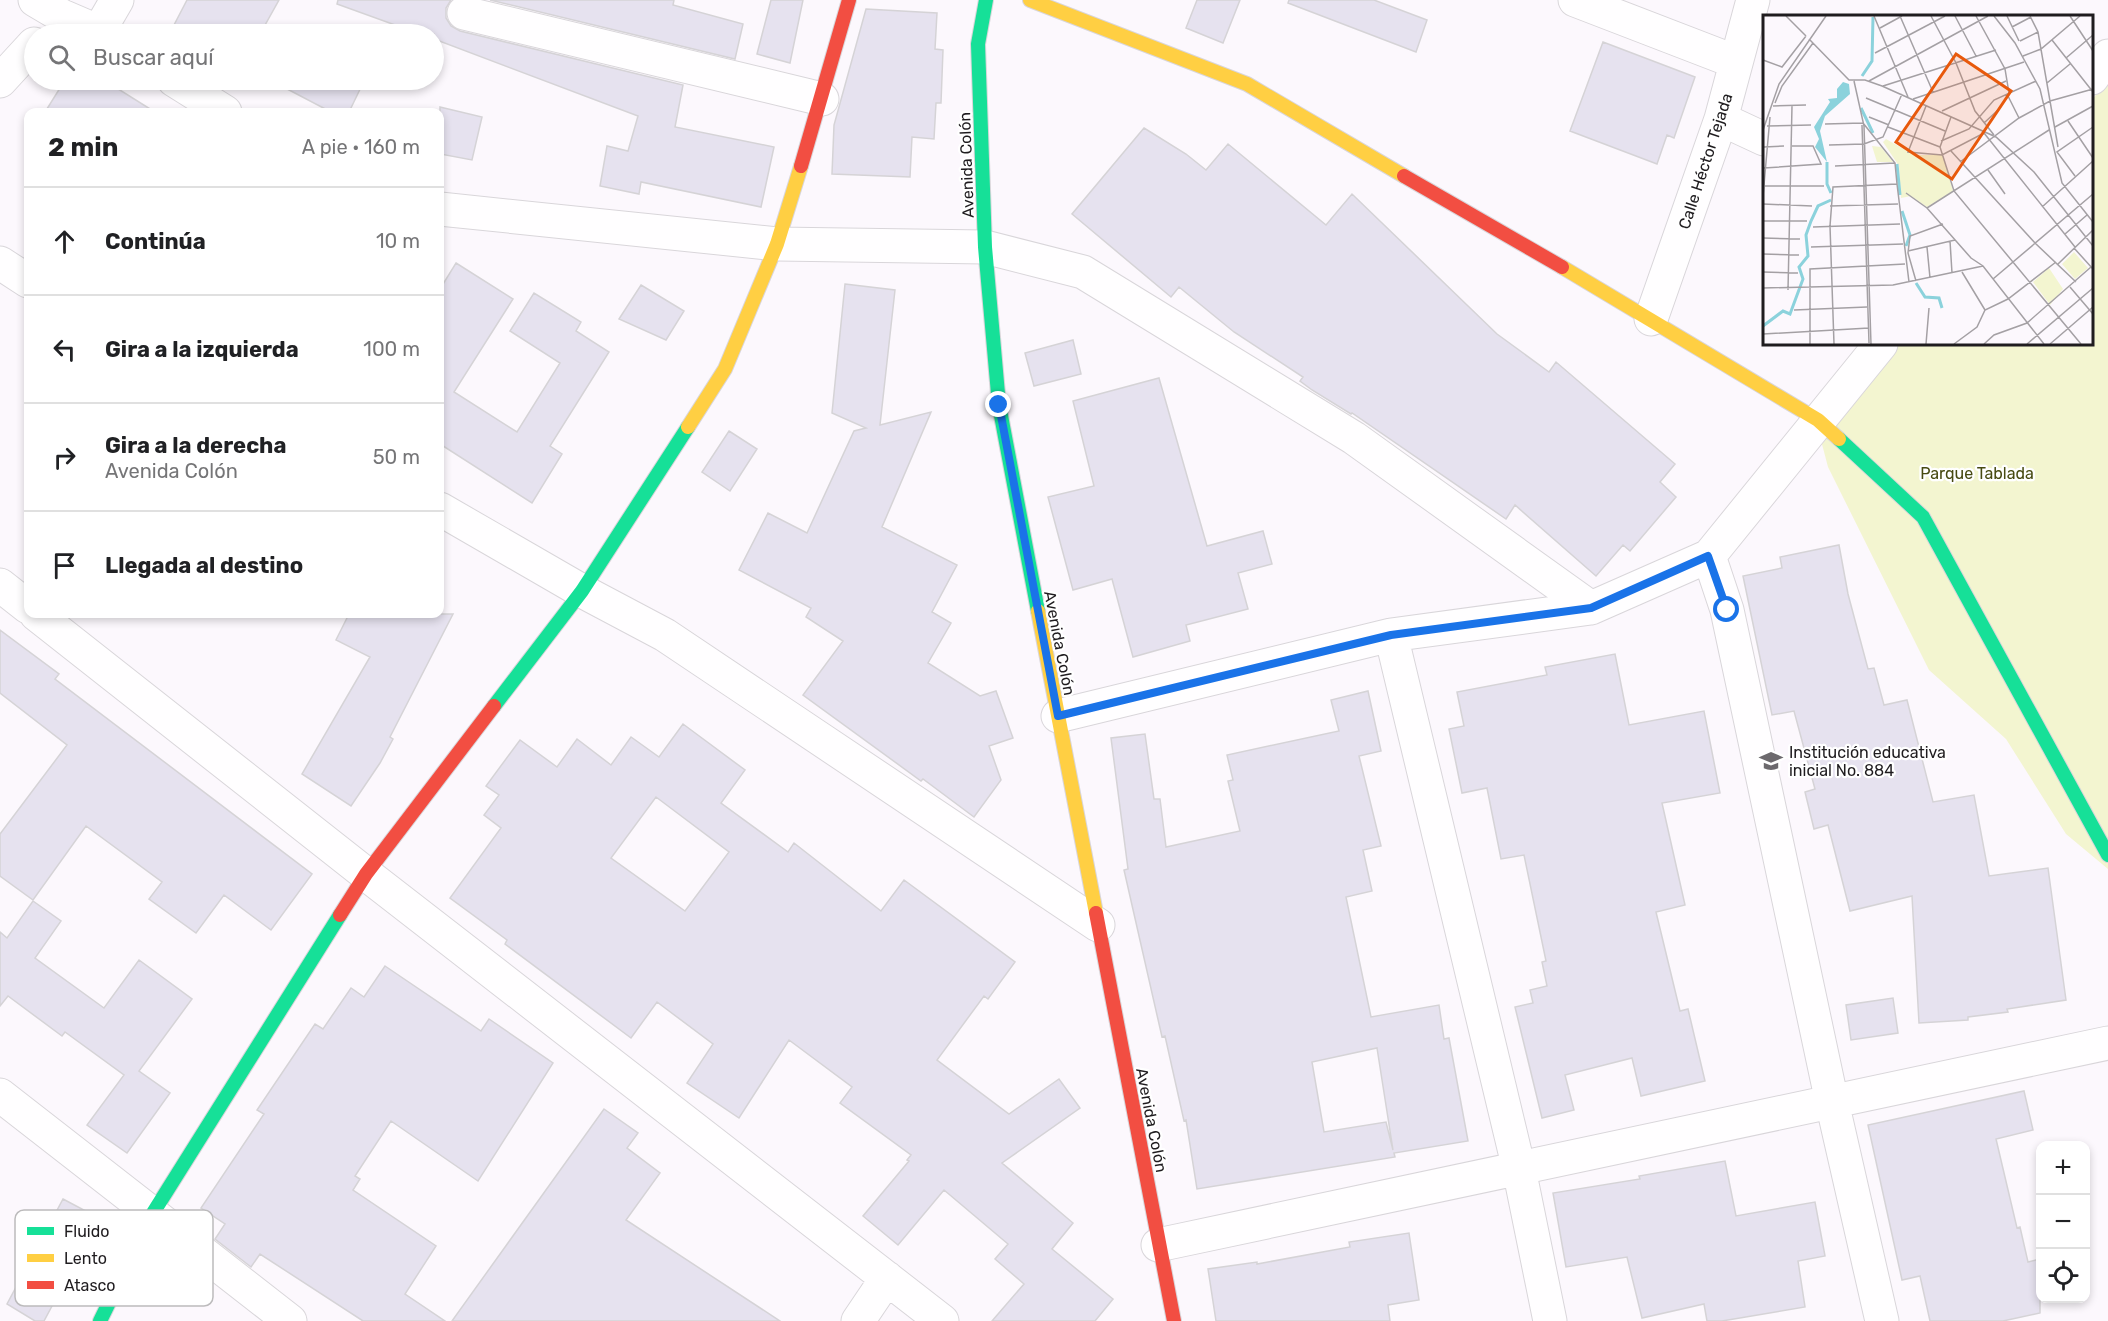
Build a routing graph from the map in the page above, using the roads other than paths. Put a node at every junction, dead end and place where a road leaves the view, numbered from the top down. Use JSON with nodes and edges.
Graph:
{"nodes":[{"id":1,"x":117,"y":0,"type":"edge"},
{"id":2,"x":849,"y":0,"type":"edge"},
{"id":3,"x":986,"y":0,"type":"edge"},
{"id":4,"x":1030,"y":0,"type":"edge"},
{"id":5,"x":1575,"y":0,"type":"edge"},
{"id":6,"x":1754,"y":0,"type":"edge"},
{"id":7,"x":465,"y":13,"type":"dead end"},
{"id":8,"x":47,"y":17,"type":"edge"},
{"id":9,"x":71,"y":24,"type":"edge"},
{"id":10,"x":106,"y":24,"type":"edge"},
{"id":11,"x":24,"y":55,"type":"edge"},
{"id":12,"x":2108,"y":56,"type":"edge"},
{"id":13,"x":1736,"y":62,"type":"junction"},
{"id":14,"x":2093,"y":75,"type":"edge"},
{"id":15,"x":0,"y":81,"type":"edge"},
{"id":16,"x":190,"y":90,"type":"edge"},
{"id":17,"x":822,"y":99,"type":"junction"},
{"id":18,"x":219,"y":108,"type":"edge"},
{"id":19,"x":1722,"y":119,"type":"junction"},
{"id":20,"x":1763,"y":139,"type":"edge"},
{"id":21,"x":444,"y":209,"type":"edge"},
{"id":22,"x":777,"y":243,"type":"junction"},
{"id":23,"x":985,"y":247,"type":"junction"},
{"id":24,"x":0,"y":263,"type":"edge"},
{"id":25,"x":24,"y":278,"type":"edge"},
{"id":26,"x":1651,"y":320,"type":"junction"},
{"id":27,"x":1880,"y":345,"type":"edge"},
{"id":28,"x":1818,"y":420,"type":"junction"},
{"id":29,"x":444,"y":511,"type":"edge"},
{"id":30,"x":1708,"y":556,"type":"junction"},
{"id":31,"x":0,"y":585,"type":"edge"},
{"id":32,"x":582,"y":591,"type":"junction"},
{"id":33,"x":24,"y":605,"type":"edge"},
{"id":34,"x":1591,"y":608,"type":"junction"},
{"id":35,"x":41,"y":618,"type":"edge"},
{"id":36,"x":1391,"y":635,"type":"junction"},
{"id":37,"x":1058,"y":716,"type":"junction"},
{"id":38,"x":2108,"y":855,"type":"edge"},
{"id":39,"x":366,"y":874,"type":"junction"},
{"id":40,"x":1098,"y":925,"type":"junction"},
{"id":41,"x":2108,"y":1043,"type":"edge"},
{"id":42,"x":0,"y":1095,"type":"edge"},
{"id":43,"x":1832,"y":1102,"type":"junction"},
{"id":44,"x":1519,"y":1169,"type":"junction"},
{"id":45,"x":149,"y":1210,"type":"edge"},
{"id":46,"x":155,"y":1210,"type":"edge"},
{"id":47,"x":1158,"y":1245,"type":"junction"},
{"id":48,"x":213,"y":1260,"type":"edge"},
{"id":49,"x":887,"y":1278,"type":"junction"},
{"id":50,"x":107,"y":1306,"type":"edge"},
{"id":51,"x":100,"y":1321,"type":"edge"},
{"id":52,"x":290,"y":1321,"type":"edge"},
{"id":53,"x":858,"y":1321,"type":"edge"},
{"id":54,"x":942,"y":1321,"type":"edge"},
{"id":55,"x":1174,"y":1321,"type":"edge"},
{"id":56,"x":1550,"y":1321,"type":"edge"},
{"id":57,"x":1882,"y":1321,"type":"edge"}],
"edges":[{"from":1,"to":10,"type":"street"},
{"from":2,"to":17,"type":"street"},
{"from":3,"to":23,"type":"street","name":"Avenida Colón"},
{"from":4,"to":26,"type":"street"},
{"from":5,"to":13,"type":"street"},
{"from":6,"to":13,"type":"street","name":"Calle Héctor Tejada"},
{"from":7,"to":17,"type":"street"},
{"from":8,"to":9,"type":"street"},
{"from":11,"to":15,"type":"street"},
{"from":12,"to":14,"type":"street"},
{"from":13,"to":19,"type":"street","name":"Calle Héctor Tejada"},
{"from":16,"to":18,"type":"street"},
{"from":17,"to":22,"type":"street"},
{"from":19,"to":20,"type":"street"},
{"from":19,"to":26,"type":"street","name":"Calle Héctor Tejada"},
{"from":21,"to":22,"type":"street"},
{"from":22,"to":23,"type":"street"},
{"from":22,"to":32,"type":"street"},
{"from":23,"to":34,"type":"street"},
{"from":23,"to":37,"type":"street","name":"Avenida Colón"},
{"from":24,"to":25,"type":"street"},
{"from":26,"to":28,"type":"street"},
{"from":27,"to":28,"type":"street"},
{"from":28,"to":30,"type":"street"},
{"from":28,"to":38,"type":"street"},
{"from":29,"to":32,"type":"street"},
{"from":30,"to":34,"type":"street"},
{"from":30,"to":43,"type":"street"},
{"from":31,"to":33,"type":"street"},
{"from":32,"to":39,"type":"street"},
{"from":32,"to":40,"type":"street"},
{"from":34,"to":36,"type":"street"},
{"from":35,"to":39,"type":"street"},
{"from":36,"to":37,"type":"street"},
{"from":36,"to":44,"type":"street"},
{"from":37,"to":40,"type":"street","name":"Avenida Colón"},
{"from":39,"to":46,"type":"street"},
{"from":39,"to":49,"type":"street"},
{"from":40,"to":47,"type":"street","name":"Avenida Colón"},
{"from":41,"to":43,"type":"street"},
{"from":42,"to":45,"type":"street"},
{"from":43,"to":44,"type":"street"},
{"from":43,"to":57,"type":"street"},
{"from":44,"to":47,"type":"street"},
{"from":44,"to":56,"type":"street"},
{"from":47,"to":55,"type":"street","name":"Avenida Colón"},
{"from":48,"to":52,"type":"street"},
{"from":49,"to":53,"type":"street"},
{"from":49,"to":54,"type":"street"},
{"from":50,"to":51,"type":"street"}]}
